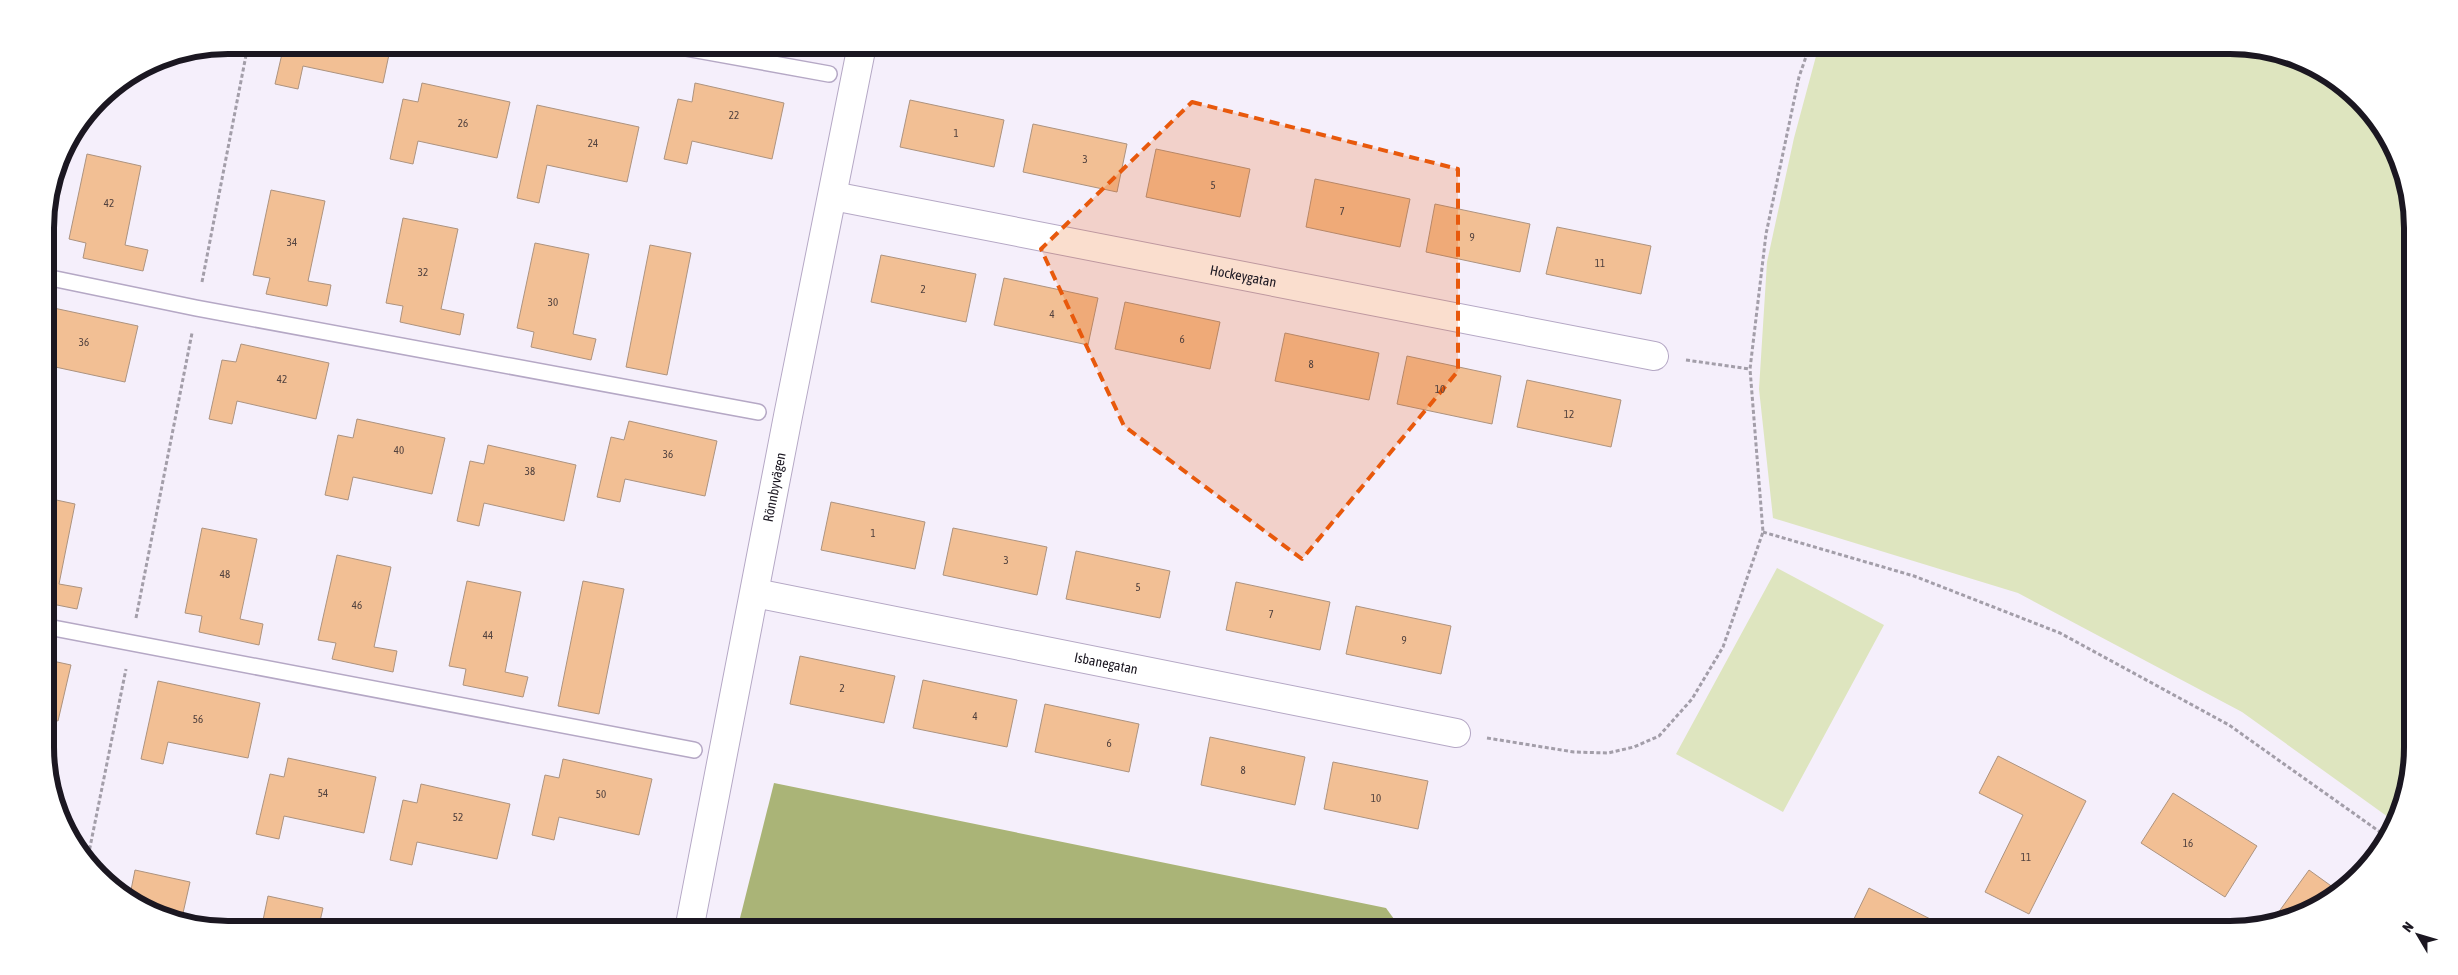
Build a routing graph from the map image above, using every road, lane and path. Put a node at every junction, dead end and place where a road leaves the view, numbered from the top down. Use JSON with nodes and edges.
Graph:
{"nodes":[{"id":1,"x":246,"y":54,"type":"edge"},
{"id":2,"x":719,"y":54,"type":"edge"},
{"id":3,"x":860,"y":54,"type":"edge"},
{"id":4,"x":1807,"y":54,"type":"edge"},
{"id":5,"x":829,"y":74,"type":"dead end"},
{"id":6,"x":833,"y":196,"type":"junction"},
{"id":7,"x":54,"y":279,"type":"edge"},
{"id":8,"x":196,"y":308,"type":"junction"},
{"id":9,"x":1654,"y":356,"type":"joint"},
{"id":10,"x":1750,"y":369,"type":"junction"},
{"id":11,"x":758,"y":412,"type":"dead end"},
{"id":12,"x":1763,"y":532,"type":"junction"},
{"id":13,"x":755,"y":592,"type":"junction"},
{"id":14,"x":54,"y":628,"type":"edge"},
{"id":15,"x":130,"y":644,"type":"junction"},
{"id":16,"x":1456,"y":733,"type":"joint"},
{"id":17,"x":694,"y":750,"type":"dead end"},
{"id":18,"x":2381,"y":833,"type":"edge"},
{"id":19,"x":89,"y":852,"type":"edge"},
{"id":20,"x":691,"y":921,"type":"edge"}],
"edges":[{"from":1,"to":8,"type":"path"},
{"from":2,"to":5,"type":"lane"},
{"from":3,"to":6,"type":"street","name":"Rönnbyvägen"},
{"from":4,"to":10,"type":"path"},
{"from":6,"to":9,"type":"street","name":"Hockeygatan"},
{"from":6,"to":13,"type":"street","name":"Rönnbyvägen"},
{"from":7,"to":8,"type":"lane"},
{"from":8,"to":11,"type":"lane"},
{"from":8,"to":15,"type":"path"},
{"from":9,"to":10,"type":"path"},
{"from":10,"to":12,"type":"path"},
{"from":12,"to":16,"type":"path"},
{"from":12,"to":18,"type":"path"},
{"from":13,"to":16,"type":"street","name":"Isbanegatan"},
{"from":13,"to":20,"type":"street","name":"Rönnbyvägen"},
{"from":14,"to":15,"type":"lane"},
{"from":15,"to":17,"type":"lane"},
{"from":15,"to":19,"type":"path"}]}
